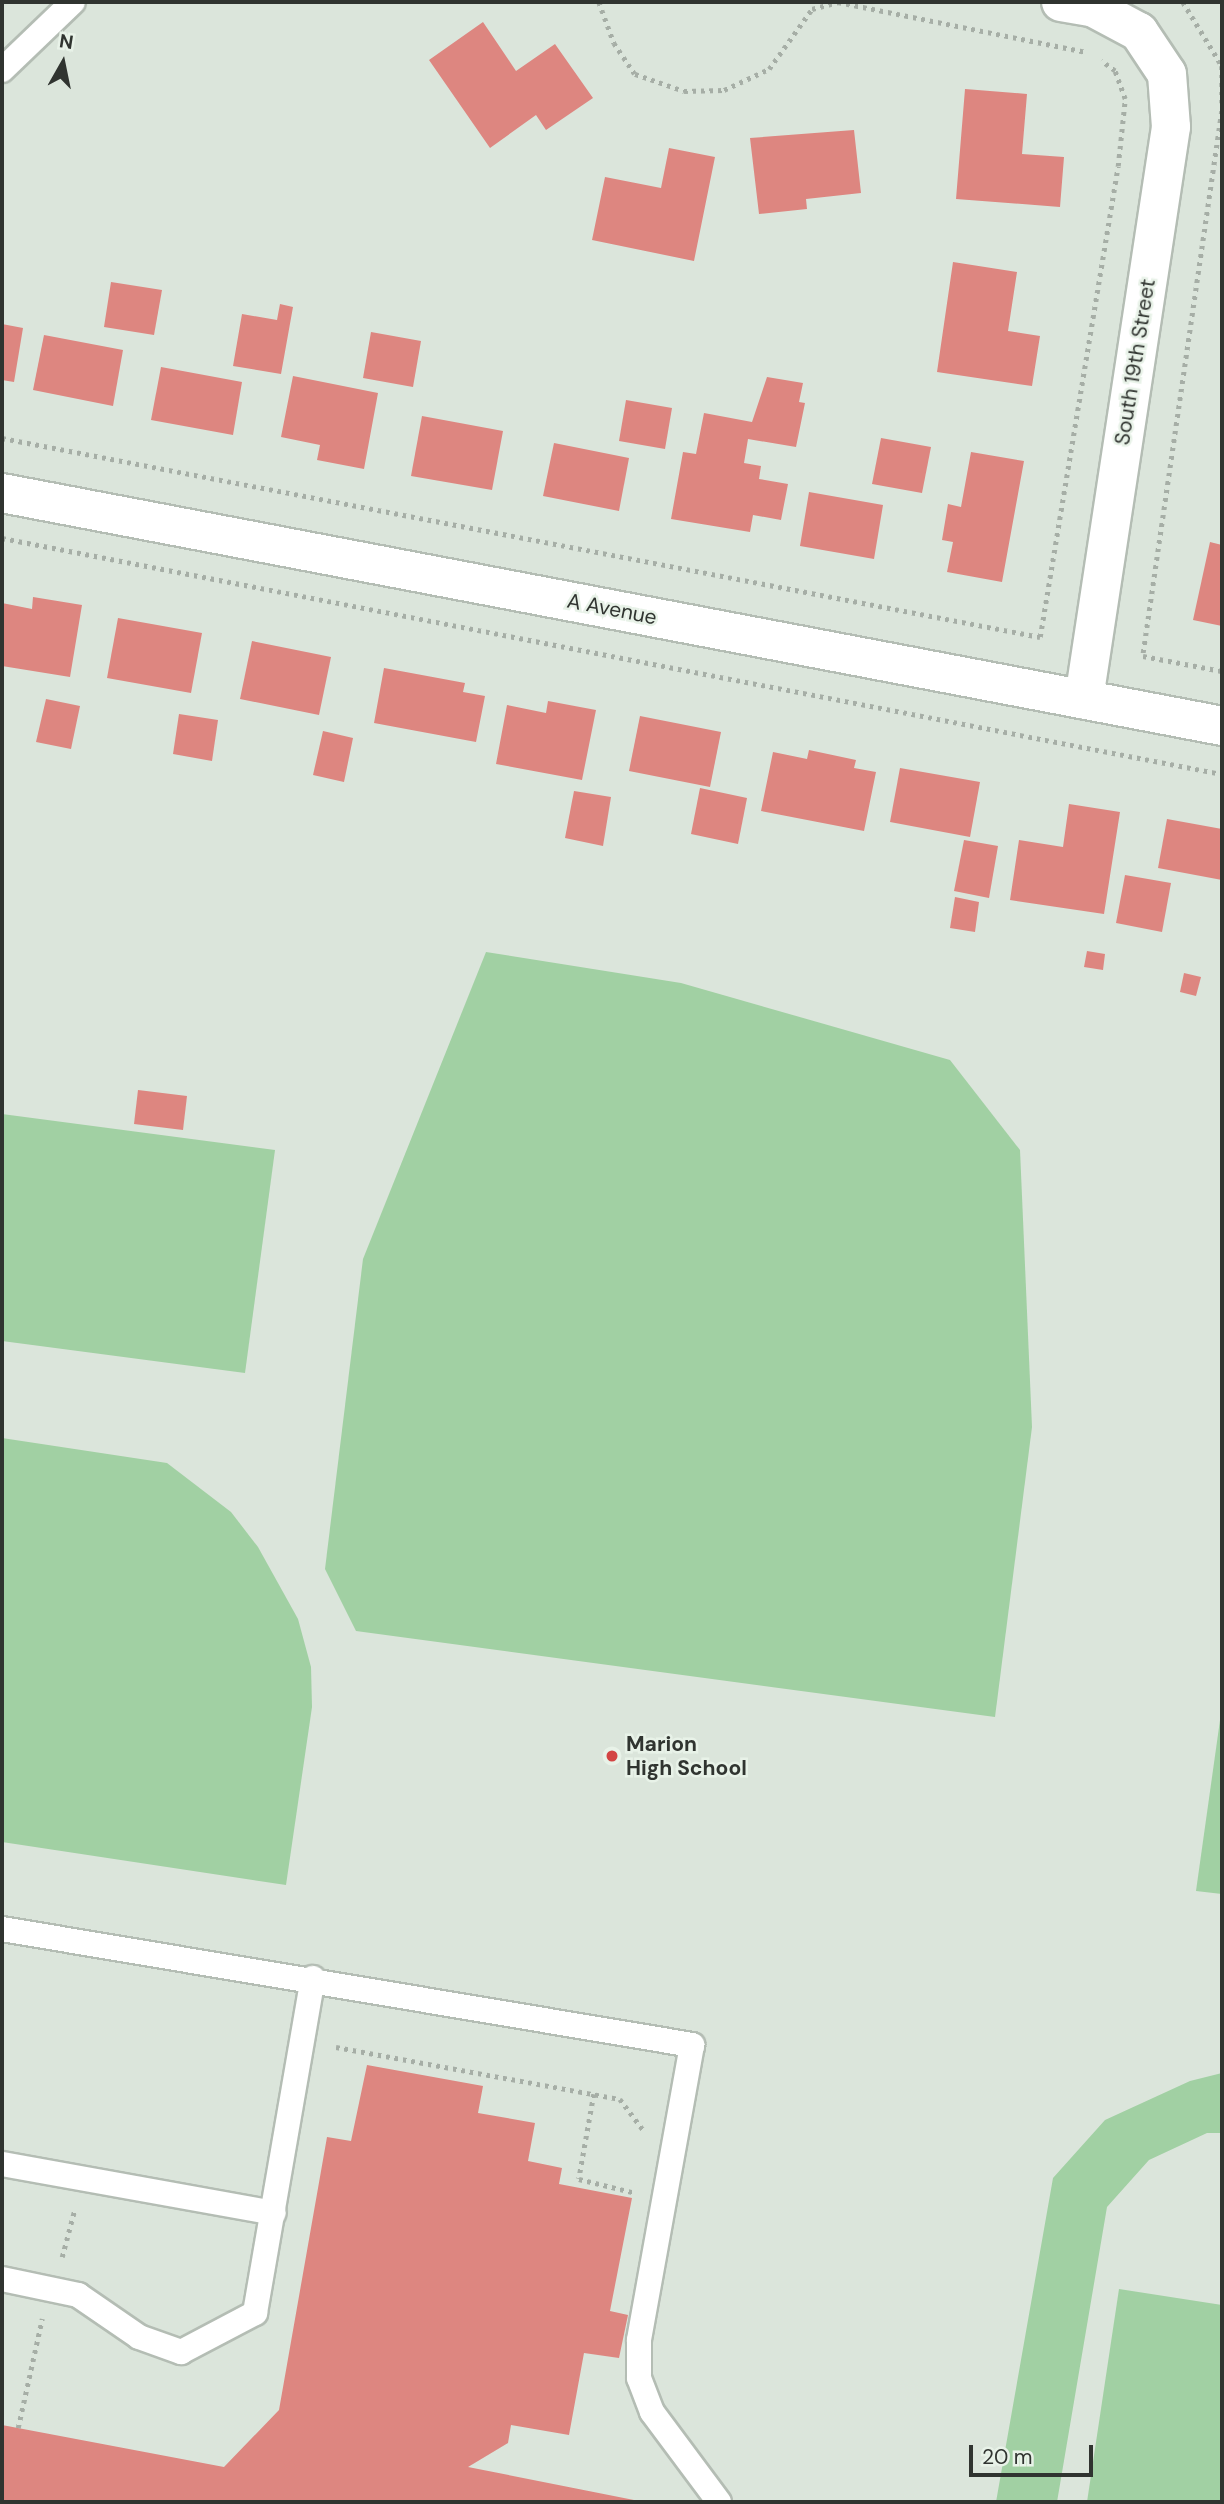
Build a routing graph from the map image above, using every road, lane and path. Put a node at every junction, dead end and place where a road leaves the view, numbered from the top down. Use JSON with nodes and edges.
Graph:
{"nodes":[{"id":1,"x":73,"y":2,"type":"edge"},
{"id":2,"x":599,"y":2,"type":"edge"},
{"id":3,"x":1061,"y":2,"type":"edge"},
{"id":4,"x":1183,"y":2,"type":"edge"},
{"id":5,"x":2,"y":71,"type":"edge"},
{"id":6,"x":1222,"y":103,"type":"edge"},
{"id":7,"x":1222,"y":111,"type":"edge"},
{"id":8,"x":2,"y":438,"type":"edge"},
{"id":9,"x":2,"y":493,"type":"edge"},
{"id":10,"x":2,"y":538,"type":"edge"},
{"id":11,"x":1222,"y":671,"type":"edge"},
{"id":12,"x":1084,"y":699,"type":"junction"},
{"id":13,"x":1222,"y":726,"type":"edge"},
{"id":14,"x":1222,"y":775,"type":"edge"},
{"id":15,"x":2,"y":1929,"type":"edge"},
{"id":16,"x":313,"y":1978,"type":"junction"},
{"id":17,"x":648,"y":2135,"type":"dead end"},
{"id":18,"x":2,"y":2164,"type":"edge"},
{"id":19,"x":640,"y":2181,"type":"dead end"},
{"id":20,"x":274,"y":2213,"type":"junction"},
{"id":21,"x":2,"y":2279,"type":"edge"},
{"id":22,"x":719,"y":2502,"type":"edge"}],
"edges":[{"from":1,"to":5,"type":"lane"},
{"from":2,"to":8,"type":"path"},
{"from":3,"to":12,"type":"street","name":"South 19th Street"},
{"from":4,"to":6,"type":"path"},
{"from":7,"to":11,"type":"path"},
{"from":9,"to":12,"type":"street","name":"A Avenue"},
{"from":10,"to":14,"type":"path"},
{"from":12,"to":13,"type":"street","name":"A Avenue"},
{"from":15,"to":16,"type":"lane"},
{"from":16,"to":20,"type":"lane"},
{"from":16,"to":22,"type":"lane"},
{"from":17,"to":19,"type":"path"},
{"from":18,"to":20,"type":"lane"},
{"from":20,"to":21,"type":"lane"}]}
